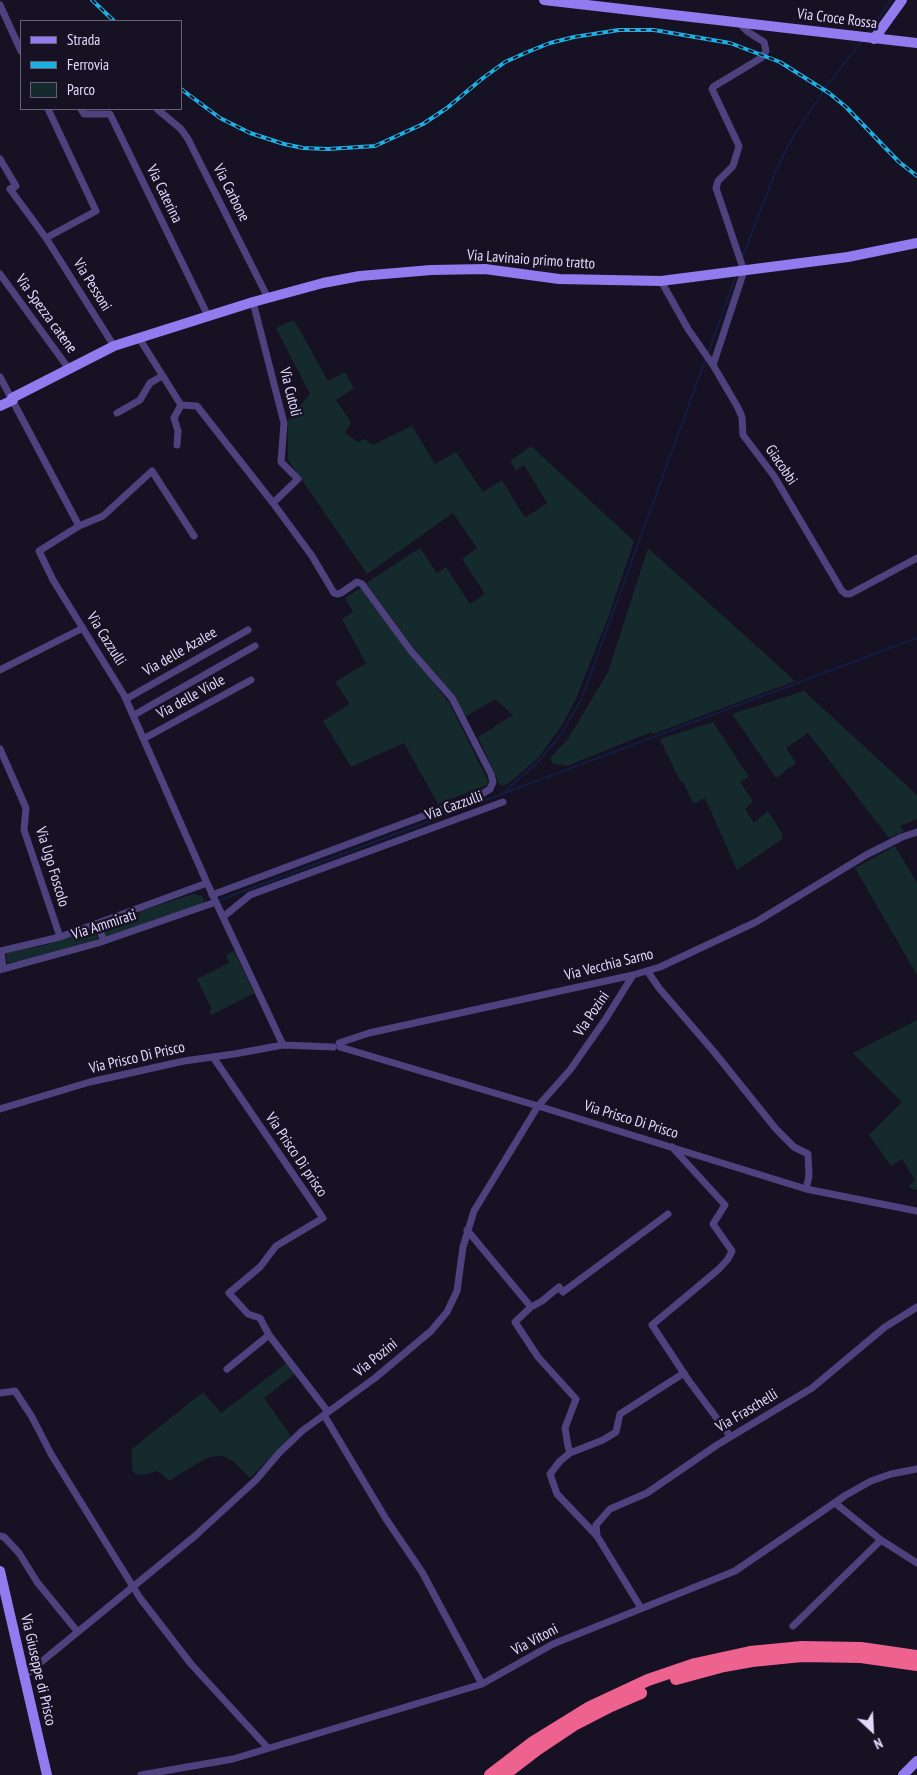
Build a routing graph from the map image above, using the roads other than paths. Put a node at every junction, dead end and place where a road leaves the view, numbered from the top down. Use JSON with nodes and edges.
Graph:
{"nodes":[{"id":1,"x":544,"y":0,"type":"edge"},
{"id":2,"x":902,"y":0,"type":"edge"},
{"id":3,"x":0,"y":5,"type":"edge"},
{"id":4,"x":742,"y":22,"type":"junction"},
{"id":5,"x":872,"y":39,"type":"junction"},
{"id":6,"x":917,"y":43,"type":"edge"},
{"id":7,"x":20,"y":49,"type":"edge"},
{"id":8,"x":48,"y":110,"type":"edge"},
{"id":9,"x":82,"y":110,"type":"edge"},
{"id":10,"x":159,"y":110,"type":"edge"},
{"id":11,"x":0,"y":159,"type":"edge"},
{"id":12,"x":46,"y":238,"type":"junction"},
{"id":13,"x":917,"y":243,"type":"edge"},
{"id":14,"x":744,"y":271,"type":"junction"},
{"id":15,"x":0,"y":274,"type":"edge"},
{"id":16,"x":660,"y":280,"type":"junction"},
{"id":17,"x":268,"y":298,"type":"junction"},
{"id":18,"x":253,"y":302,"type":"junction"},
{"id":19,"x":208,"y":316,"type":"junction"},
{"id":20,"x":139,"y":338,"type":"junction"},
{"id":21,"x":114,"y":346,"type":"junction"},
{"id":22,"x":711,"y":363,"type":"junction"},
{"id":23,"x":69,"y":369,"type":"junction"},
{"id":24,"x":162,"y":376,"type":"junction"},
{"id":25,"x":0,"y":377,"type":"edge"},
{"id":26,"x":12,"y":399,"type":"junction"},
{"id":27,"x":181,"y":405,"type":"junction"},
{"id":28,"x":0,"y":406,"type":"edge"},
{"id":29,"x":117,"y":414,"type":"dead end"},
{"id":30,"x":177,"y":445,"type":"dead end"},
{"id":31,"x":273,"y":503,"type":"junction"},
{"id":32,"x":79,"y":526,"type":"junction"},
{"id":33,"x":194,"y":536,"type":"dead end"},
{"id":34,"x":917,"y":558,"type":"edge"},
{"id":35,"x":83,"y":628,"type":"junction"},
{"id":36,"x":248,"y":630,"type":"dead end"},
{"id":37,"x":255,"y":646,"type":"dead end"},
{"id":38,"x":0,"y":670,"type":"edge"},
{"id":39,"x":251,"y":680,"type":"dead end"},
{"id":40,"x":126,"y":699,"type":"junction"},
{"id":41,"x":134,"y":715,"type":"junction"},
{"id":42,"x":144,"y":738,"type":"junction"},
{"id":43,"x":0,"y":749,"type":"edge"},
{"id":44,"x":503,"y":802,"type":"dead end"},
{"id":45,"x":917,"y":832,"type":"edge"},
{"id":46,"x":207,"y":884,"type":"junction"},
{"id":47,"x":214,"y":899,"type":"junction"},
{"id":48,"x":223,"y":917,"type":"junction"},
{"id":49,"x":97,"y":924,"type":"junction"},
{"id":50,"x":60,"y":937,"type":"junction"},
{"id":51,"x":104,"y":940,"type":"junction"},
{"id":52,"x":1,"y":951,"type":"edge"},
{"id":53,"x":2,"y":969,"type":"edge"},
{"id":54,"x":648,"y":972,"type":"junction"},
{"id":55,"x":633,"y":976,"type":"junction"},
{"id":56,"x":283,"y":1045,"type":"junction"},
{"id":57,"x":338,"y":1046,"type":"junction"},
{"id":58,"x":212,"y":1057,"type":"junction"},
{"id":59,"x":538,"y":1106,"type":"junction"},
{"id":60,"x":0,"y":1109,"type":"edge"},
{"id":61,"x":672,"y":1147,"type":"junction"},
{"id":62,"x":806,"y":1189,"type":"junction"},
{"id":63,"x":917,"y":1211,"type":"edge"},
{"id":64,"x":668,"y":1214,"type":"dead end"},
{"id":65,"x":468,"y":1230,"type":"junction"},
{"id":66,"x":531,"y":1307,"type":"junction"},
{"id":67,"x":917,"y":1307,"type":"edge"},
{"id":68,"x":269,"y":1335,"type":"junction"},
{"id":69,"x":227,"y":1369,"type":"dead end"},
{"id":70,"x":684,"y":1372,"type":"junction"},
{"id":71,"x":0,"y":1393,"type":"edge"},
{"id":72,"x":326,"y":1414,"type":"junction"},
{"id":73,"x":730,"y":1436,"type":"junction"},
{"id":74,"x":570,"y":1454,"type":"junction"},
{"id":75,"x":917,"y":1469,"type":"edge"},
{"id":76,"x":835,"y":1503,"type":"junction"},
{"id":77,"x":0,"y":1536,"type":"edge"},
{"id":78,"x":597,"y":1536,"type":"junction"},
{"id":79,"x":881,"y":1540,"type":"junction"},
{"id":80,"x":917,"y":1563,"type":"edge"},
{"id":81,"x":0,"y":1571,"type":"edge"},
{"id":82,"x":134,"y":1587,"type":"junction"},
{"id":83,"x":641,"y":1608,"type":"junction"},
{"id":84,"x":793,"y":1626,"type":"dead end"},
{"id":85,"x":77,"y":1631,"type":"junction"},
{"id":86,"x":824,"y":1651,"type":"junction"},
{"id":87,"x":838,"y":1652,"type":"junction"},
{"id":88,"x":917,"y":1656,"type":"edge"},
{"id":89,"x":917,"y":1665,"type":"edge"},
{"id":90,"x":24,"y":1676,"type":"junction"},
{"id":91,"x":482,"y":1684,"type":"junction"},
{"id":92,"x":267,"y":1747,"type":"junction"},
{"id":93,"x":917,"y":1761,"type":"edge"},
{"id":94,"x":47,"y":1775,"type":"edge"},
{"id":95,"x":141,"y":1775,"type":"edge"},
{"id":96,"x":490,"y":1775,"type":"edge"},
{"id":97,"x":504,"y":1775,"type":"edge"},
{"id":98,"x":903,"y":1775,"type":"edge"}],
"edges":[{"from":1,"to":4,"type":"street","name":"Via Croce Rossa"},
{"from":2,"to":5,"type":"street"},
{"from":3,"to":7,"type":"street"},
{"from":4,"to":5,"type":"street","name":"Via Croce Rossa"},
{"from":4,"to":14,"type":"street"},
{"from":5,"to":6,"type":"street","name":"Via Croce Rossa"},
{"from":8,"to":12,"type":"street"},
{"from":9,"to":19,"type":"street","name":"Via Caterina"},
{"from":10,"to":17,"type":"street","name":"Via Carbone"},
{"from":11,"to":12,"type":"street","name":"Via Pessoni"},
{"from":12,"to":21,"type":"street","name":"Via Pessoni"},
{"from":13,"to":14,"type":"street","name":"Via Lavinaio primo tratto"},
{"from":14,"to":16,"type":"street","name":"Via Lavinaio primo tratto"},
{"from":14,"to":22,"type":"street"},
{"from":15,"to":23,"type":"street","name":"Via Spezza catene"},
{"from":16,"to":17,"type":"street","name":"Via Lavinaio primo tratto"},
{"from":16,"to":22,"type":"street","name":"Giacobbi"},
{"from":17,"to":18,"type":"street","name":"Via Lavinaio primo tratto"},
{"from":18,"to":19,"type":"street","name":"Via Lavinaio primo tratto"},
{"from":18,"to":31,"type":"street","name":"Via Cutoli"},
{"from":19,"to":20,"type":"street","name":"Via Lavinaio primo tratto"},
{"from":20,"to":21,"type":"street","name":"Via Lavinaio primo tratto"},
{"from":20,"to":24,"type":"street"},
{"from":21,"to":23,"type":"street","name":"Via Lavinaio primo tratto"},
{"from":22,"to":34,"type":"street","name":"Giacobbi"},
{"from":23,"to":26,"type":"street","name":"Via Lavinaio primo tratto"},
{"from":24,"to":27,"type":"street"},
{"from":24,"to":29,"type":"street"},
{"from":25,"to":26,"type":"street"},
{"from":26,"to":28,"type":"street","name":"Via Lavinaio primo tratto"},
{"from":26,"to":32,"type":"street"},
{"from":27,"to":30,"type":"street"},
{"from":27,"to":31,"type":"street"},
{"from":31,"to":47,"type":"street","name":"Via Ammirati"},
{"from":32,"to":33,"type":"street"},
{"from":32,"to":35,"type":"street","name":"Via Cazzulli"},
{"from":35,"to":38,"type":"street"},
{"from":35,"to":40,"type":"street","name":"Via Cazzulli"},
{"from":36,"to":40,"type":"street","name":"Via delle Azalee"},
{"from":37,"to":41,"type":"street"},
{"from":39,"to":42,"type":"street","name":"Via delle Viole"},
{"from":40,"to":41,"type":"street","name":"Via Cazzulli"},
{"from":41,"to":42,"type":"street","name":"Via Cazzulli"},
{"from":42,"to":46,"type":"street","name":"Via Cazzulli"},
{"from":43,"to":50,"type":"street","name":"Via Ugo Foscolo"},
{"from":44,"to":48,"type":"street","name":"Via Cazzulli"},
{"from":45,"to":54,"type":"street","name":"Via Vecchia Sarno"},
{"from":46,"to":47,"type":"street","name":"Via Cazzulli"},
{"from":46,"to":49,"type":"street","name":"Via Ammirati"},
{"from":47,"to":48,"type":"street","name":"Via Cazzulli"},
{"from":47,"to":51,"type":"street","name":"Via Ammirati"},
{"from":48,"to":56,"type":"street","name":"Via Cazzulli"},
{"from":49,"to":50,"type":"street","name":"Via Ammirati"},
{"from":49,"to":51,"type":"street"},
{"from":50,"to":52,"type":"street","name":"Via Ammirati"},
{"from":51,"to":53,"type":"street","name":"Via Ammirati"},
{"from":52,"to":53,"type":"street"},
{"from":54,"to":55,"type":"street","name":"Via Vecchia Sarno"},
{"from":54,"to":62,"type":"street"},
{"from":55,"to":57,"type":"street","name":"Via Vecchia Sarno"},
{"from":55,"to":59,"type":"street","name":"Via Pozini"},
{"from":56,"to":57,"type":"street","name":"Via Prisco Di Prisco"},
{"from":56,"to":58,"type":"street","name":"Via Prisco Di Prisco"},
{"from":57,"to":59,"type":"street","name":"Via Prisco Di Prisco"},
{"from":58,"to":60,"type":"street","name":"Via Prisco Di Prisco"},
{"from":58,"to":68,"type":"street","name":"Via Prisco Di prisco"},
{"from":59,"to":61,"type":"street","name":"Via Prisco Di Prisco"},
{"from":59,"to":65,"type":"street","name":"Via Pozini"},
{"from":61,"to":62,"type":"street","name":"Via Prisco Di Prisco"},
{"from":61,"to":70,"type":"street"},
{"from":62,"to":63,"type":"street","name":"Via Prisco Di Prisco"},
{"from":64,"to":66,"type":"street"},
{"from":65,"to":66,"type":"street"},
{"from":65,"to":72,"type":"street","name":"Via Pozini"},
{"from":66,"to":74,"type":"street"},
{"from":67,"to":73,"type":"street","name":"Via Fraschelli"},
{"from":68,"to":69,"type":"street"},
{"from":68,"to":72,"type":"street"},
{"from":70,"to":73,"type":"street"},
{"from":70,"to":74,"type":"street"},
{"from":71,"to":82,"type":"street"},
{"from":72,"to":82,"type":"street","name":"Via Pozini"},
{"from":72,"to":91,"type":"street"},
{"from":73,"to":78,"type":"street","name":"Via Fraschelli"},
{"from":74,"to":78,"type":"street"},
{"from":75,"to":76,"type":"street","name":"Via Vitoni"},
{"from":76,"to":79,"type":"street"},
{"from":76,"to":83,"type":"street","name":"Via Vitoni"},
{"from":77,"to":85,"type":"street"},
{"from":78,"to":83,"type":"street"},
{"from":79,"to":80,"type":"street"},
{"from":79,"to":84,"type":"street"},
{"from":81,"to":90,"type":"street","name":"Via Giuseppe di Prisco"},
{"from":82,"to":85,"type":"street","name":"Via Pozini"},
{"from":82,"to":92,"type":"street"},
{"from":83,"to":91,"type":"street","name":"Via Vitoni"},
{"from":85,"to":90,"type":"street","name":"Via Pozini"},
{"from":86,"to":87,"type":"highway"},
{"from":86,"to":96,"type":"highway"},
{"from":86,"to":97,"type":"highway"},
{"from":87,"to":88,"type":"highway"},
{"from":87,"to":89,"type":"highway"},
{"from":90,"to":94,"type":"street","name":"Via Giuseppe di Prisco"},
{"from":91,"to":92,"type":"street","name":"Via Vitoni"},
{"from":92,"to":95,"type":"street","name":"Via Vitoni"},
{"from":93,"to":98,"type":"street"}]}
